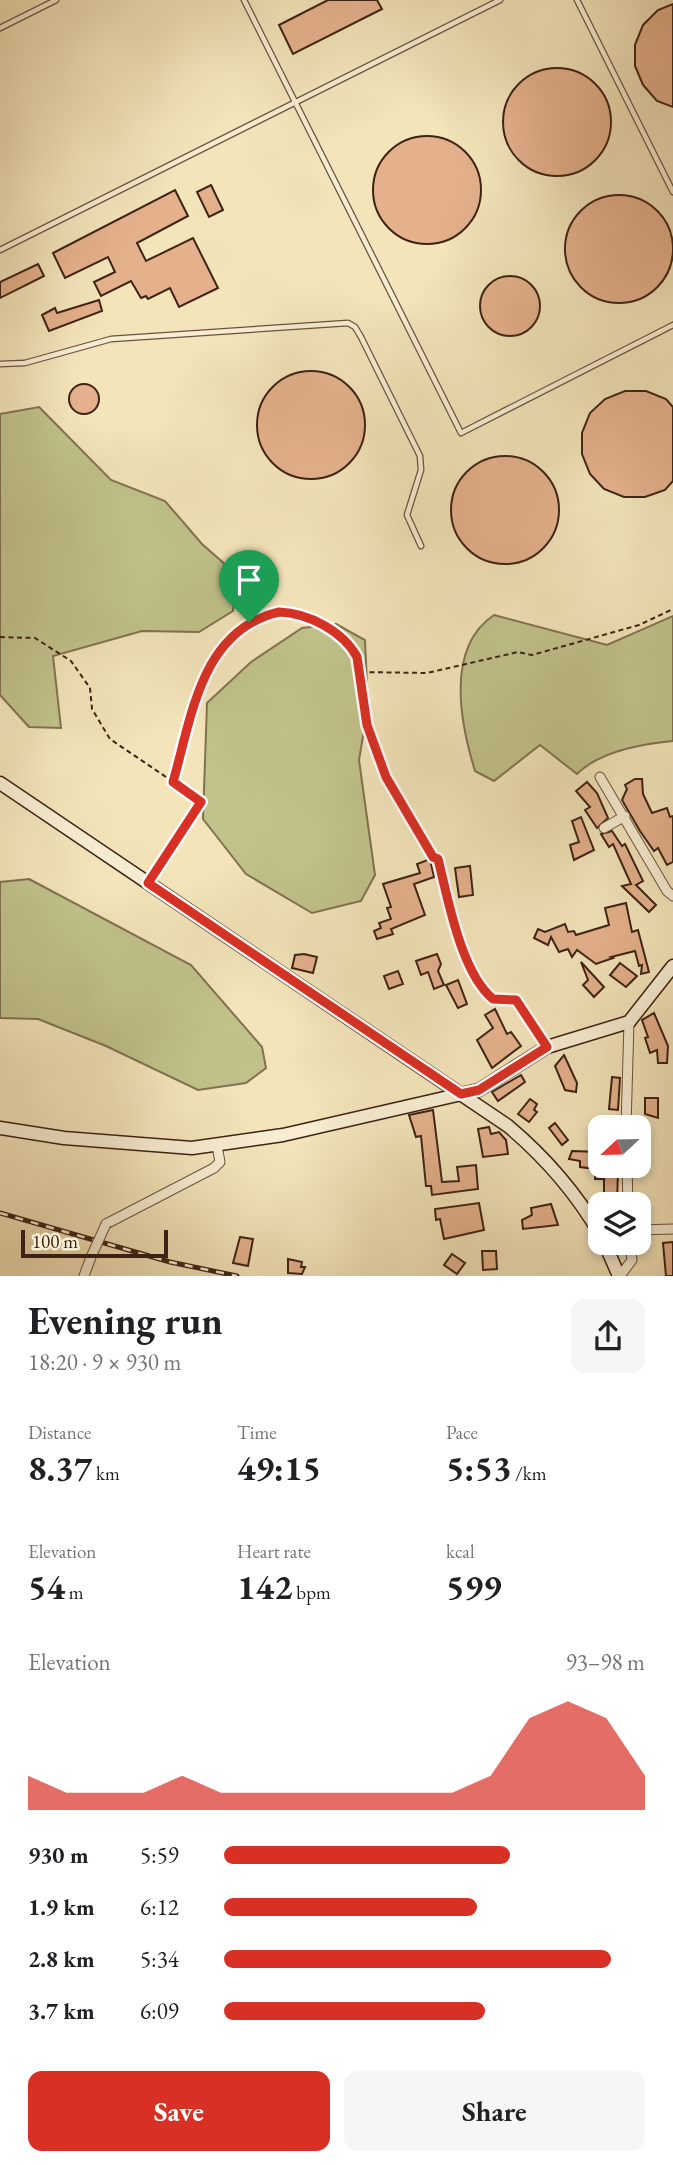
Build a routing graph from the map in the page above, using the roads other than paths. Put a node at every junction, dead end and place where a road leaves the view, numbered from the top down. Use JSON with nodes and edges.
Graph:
{"nodes":[{"id":1,"x":56,"y":0,"type":"edge"},
{"id":2,"x":244,"y":0,"type":"edge"},
{"id":3,"x":500,"y":0,"type":"edge"},
{"id":4,"x":577,"y":0,"type":"edge"},
{"id":5,"x":0,"y":28,"type":"edge"},
{"id":6,"x":296,"y":103,"type":"junction"},
{"id":7,"x":673,"y":192,"type":"edge"},
{"id":8,"x":0,"y":250,"type":"edge"},
{"id":9,"x":673,"y":325,"type":"edge"},
{"id":10,"x":0,"y":364,"type":"edge"},
{"id":11,"x":421,"y":546,"type":"dead end"},
{"id":12,"x":600,"y":777,"type":"dead end"},
{"id":13,"x":0,"y":783,"type":"edge"},
{"id":14,"x":201,"y":802,"type":"road end"},
{"id":15,"x":625,"y":816,"type":"junction"},
{"id":16,"x":604,"y":828,"type":"dead end"},
{"id":17,"x":148,"y":883,"type":"junction"},
{"id":18,"x":673,"y":896,"type":"edge"},
{"id":19,"x":673,"y":966,"type":"edge"},
{"id":20,"x":629,"y":1022,"type":"junction"},
{"id":21,"x":461,"y":1094,"type":"junction"},
{"id":22,"x":626,"y":1115,"type":"edge"},
{"id":23,"x":0,"y":1128,"type":"edge"},
{"id":24,"x":217,"y":1146,"type":"junction"},
{"id":25,"x":588,"y":1215,"type":"edge"},
{"id":26,"x":673,"y":1229,"type":"edge"},
{"id":27,"x":651,"y":1230,"type":"edge"},
{"id":28,"x":610,"y":1255,"type":"edge"},
{"id":29,"x":631,"y":1255,"type":"edge"},
{"id":30,"x":84,"y":1276,"type":"edge"},
{"id":31,"x":620,"y":1276,"type":"edge"}],
"edges":[{"from":1,"to":5,"type":"lane"},
{"from":2,"to":6,"type":"lane"},
{"from":3,"to":6,"type":"lane"},
{"from":4,"to":7,"type":"lane"},
{"from":6,"to":8,"type":"lane"},
{"from":6,"to":9,"type":"lane"},
{"from":10,"to":11,"type":"lane"},
{"from":12,"to":15,"type":"street"},
{"from":13,"to":17,"type":"main road"},
{"from":14,"to":17,"type":"street"},
{"from":15,"to":16,"type":"street"},
{"from":15,"to":18,"type":"street"},
{"from":17,"to":21,"type":"main road"},
{"from":19,"to":20,"type":"main road"},
{"from":20,"to":21,"type":"main road"},
{"from":20,"to":22,"type":"street"},
{"from":21,"to":24,"type":"main road"},
{"from":21,"to":25,"type":"main road"},
{"from":23,"to":24,"type":"main road"},
{"from":24,"to":30,"type":"street","bridge":true},
{"from":26,"to":27,"type":"street"},
{"from":28,"to":31,"type":"main road"},
{"from":29,"to":31,"type":"street"}]}
